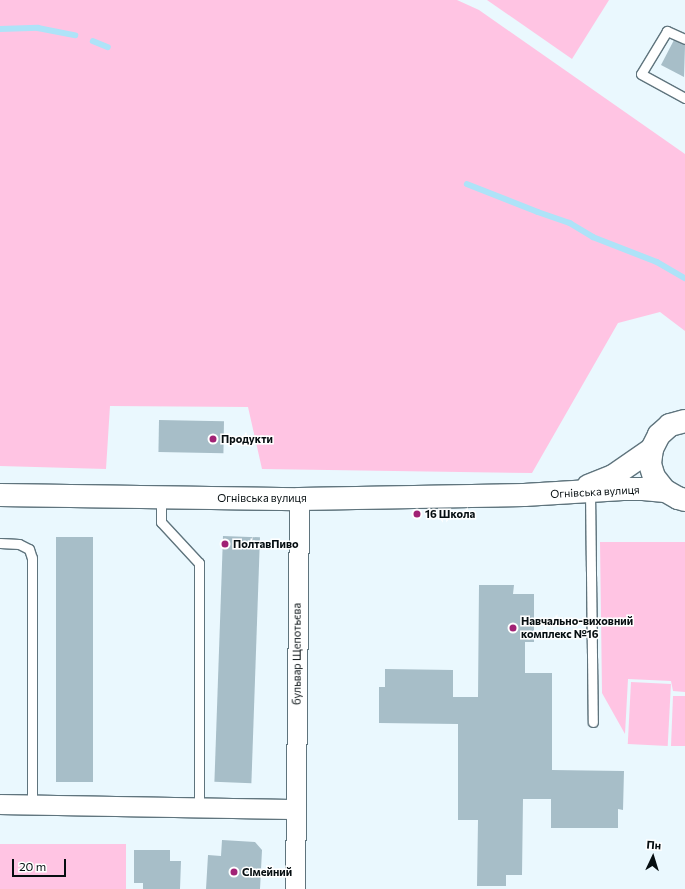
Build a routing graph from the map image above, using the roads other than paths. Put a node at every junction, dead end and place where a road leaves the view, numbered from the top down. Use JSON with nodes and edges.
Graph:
{"nodes":[{"id":1,"x":685,"y":39,"type":"edge"},
{"id":2,"x":685,"y":98,"type":"edge"},
{"id":3,"x":684,"y":420,"type":"edge"},
{"id":4,"x":652,"y":449,"type":"junction"},
{"id":5,"x":590,"y":491,"type":"junction"},
{"id":6,"x":0,"y":495,"type":"edge"},
{"id":7,"x":524,"y":495,"type":"junction"},
{"id":8,"x":675,"y":496,"type":"edge"},
{"id":9,"x":161,"y":497,"type":"junction"},
{"id":10,"x":299,"y":499,"type":"junction"},
{"id":11,"x":0,"y":543,"type":"edge"},
{"id":12,"x":593,"y":722,"type":"dead end"},
{"id":13,"x":0,"y":804,"type":"edge"},
{"id":14,"x":32,"y":805,"type":"junction"},
{"id":15,"x":199,"y":807,"type":"junction"},
{"id":16,"x":296,"y":809,"type":"junction"},
{"id":17,"x":296,"y":889,"type":"edge"}],
"edges":[{"from":1,"to":2,"type":"lane"},
{"from":3,"to":4,"type":"street","name":"Огнівська вулиця"},
{"from":4,"to":7,"type":"street","name":"Огнівська вулиця"},
{"from":4,"to":8,"type":"street","name":"Огнівська вулиця"},
{"from":5,"to":7,"type":"street","name":"Огнівська вулиця"},
{"from":5,"to":8,"type":"street","name":"Огнівська вулиця"},
{"from":5,"to":12,"type":"lane"},
{"from":6,"to":9,"type":"street","name":"Огнівська вулиця"},
{"from":7,"to":10,"type":"street","name":"Огнівська вулиця"},
{"from":9,"to":10,"type":"street","name":"Огнівська вулиця"},
{"from":9,"to":15,"type":"lane"},
{"from":10,"to":16,"type":"street","name":"бульвар Щепотьєва"},
{"from":11,"to":14,"type":"lane"},
{"from":13,"to":14,"type":"street"},
{"from":14,"to":15,"type":"street"},
{"from":15,"to":16,"type":"street"},
{"from":16,"to":17,"type":"street","name":"бульвар Щепотьєва"}]}
